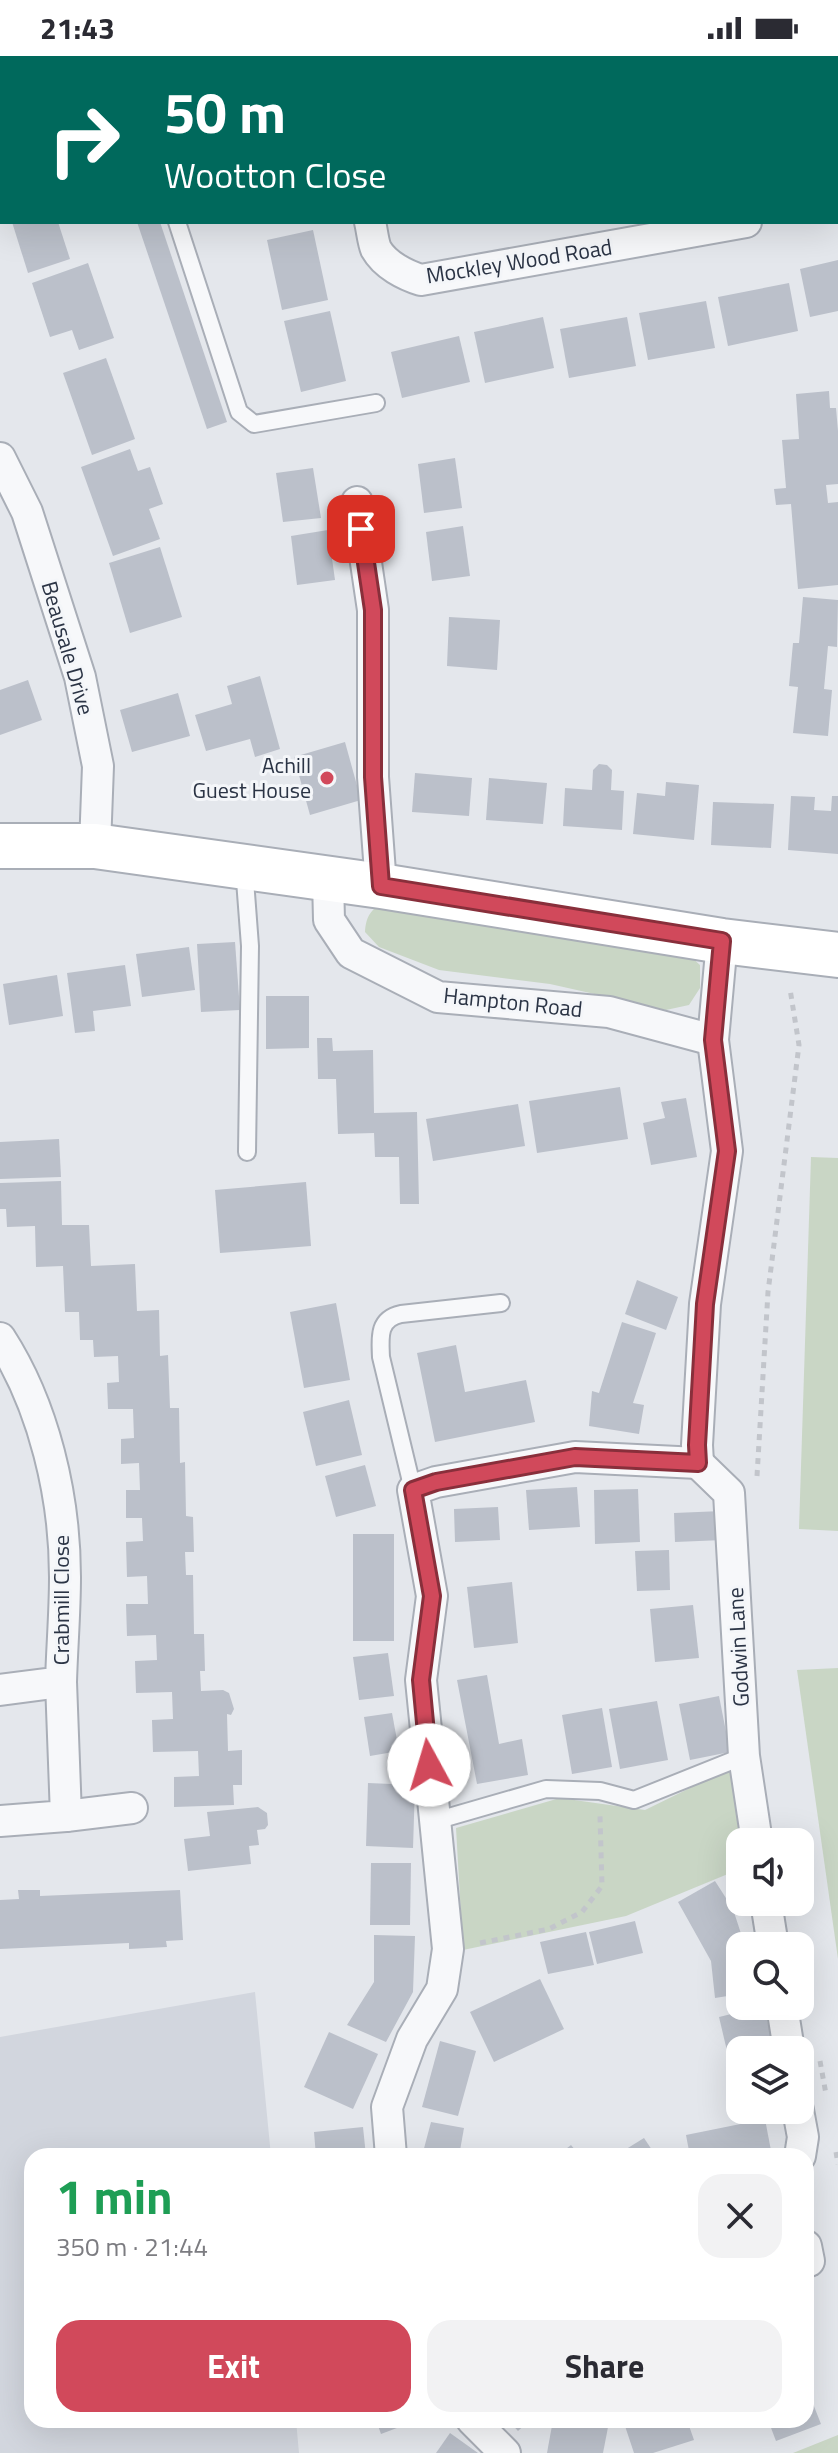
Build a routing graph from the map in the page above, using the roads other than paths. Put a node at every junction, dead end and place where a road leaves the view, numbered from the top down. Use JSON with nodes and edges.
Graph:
{"nodes":[{"id":1,"x":178,"y":224,"type":"edge"},
{"id":2,"x":370,"y":224,"type":"edge"},
{"id":3,"x":735,"y":224,"type":"edge"},
{"id":4,"x":376,"y":403,"type":"dead end"},
{"id":5,"x":0,"y":458,"type":"edge"},
{"id":6,"x":357,"y":502,"type":"dead end"},
{"id":7,"x":0,"y":846,"type":"edge"},
{"id":8,"x":95,"y":846,"type":"junction"},
{"id":9,"x":244,"y":866,"type":"junction"},
{"id":10,"x":328,"y":879,"type":"junction"},
{"id":11,"x":381,"y":886,"type":"junction"},
{"id":12,"x":722,"y":941,"type":"junction"},
{"id":13,"x":838,"y":955,"type":"edge"},
{"id":14,"x":713,"y":1040,"type":"junction"},
{"id":15,"x":247,"y":1152,"type":"dead end"},
{"id":16,"x":501,"y":1303,"type":"dead end"},
{"id":17,"x":0,"y":1338,"type":"edge"},
{"id":18,"x":698,"y":1463,"type":"junction"},
{"id":19,"x":413,"y":1490,"type":"junction"},
{"id":20,"x":61,"y":1682,"type":"junction"},
{"id":21,"x":0,"y":1690,"type":"edge"},
{"id":22,"x":744,"y":1756,"type":"junction"},
{"id":23,"x":132,"y":1808,"type":"dead end"},
{"id":24,"x":66,"y":1816,"type":"junction"},
{"id":25,"x":0,"y":1821,"type":"edge"},
{"id":26,"x":435,"y":1821,"type":"junction"},
{"id":27,"x":755,"y":1828,"type":"edge"},
{"id":28,"x":801,"y":2124,"type":"edge"},
{"id":29,"x":390,"y":2148,"type":"edge"},
{"id":30,"x":801,"y":2148,"type":"edge"},
{"id":31,"x":480,"y":2428,"type":"edge"},
{"id":32,"x":505,"y":2453,"type":"edge"}],
"edges":[{"from":1,"to":4,"type":"lane"},
{"from":2,"to":3,"type":"street","name":"Mockley Wood Road"},
{"from":5,"to":8,"type":"street","name":"Beausale Drive"},
{"from":6,"to":11,"type":"street"},
{"from":7,"to":8,"type":"street"},
{"from":8,"to":9,"type":"street"},
{"from":9,"to":10,"type":"street"},
{"from":9,"to":15,"type":"lane"},
{"from":10,"to":11,"type":"street"},
{"from":10,"to":14,"type":"street","name":"Hampton Road"},
{"from":11,"to":12,"type":"street"},
{"from":12,"to":13,"type":"street"},
{"from":12,"to":14,"type":"street"},
{"from":14,"to":18,"type":"street"},
{"from":16,"to":19,"type":"lane"},
{"from":17,"to":20,"type":"street","name":"Crabmill Close"},
{"from":18,"to":19,"type":"street"},
{"from":18,"to":22,"type":"street","name":"Godwin Lane"},
{"from":19,"to":26,"type":"street"},
{"from":20,"to":21,"type":"street","name":"Crabmill Close"},
{"from":20,"to":24,"type":"street","name":"Crabmill Close"},
{"from":22,"to":26,"type":"lane"},
{"from":22,"to":27,"type":"street","name":"Godwin Lane"},
{"from":23,"to":24,"type":"street"},
{"from":24,"to":25,"type":"street"},
{"from":26,"to":29,"type":"street"},
{"from":28,"to":30,"type":"street"},
{"from":31,"to":32,"type":"street"}]}
